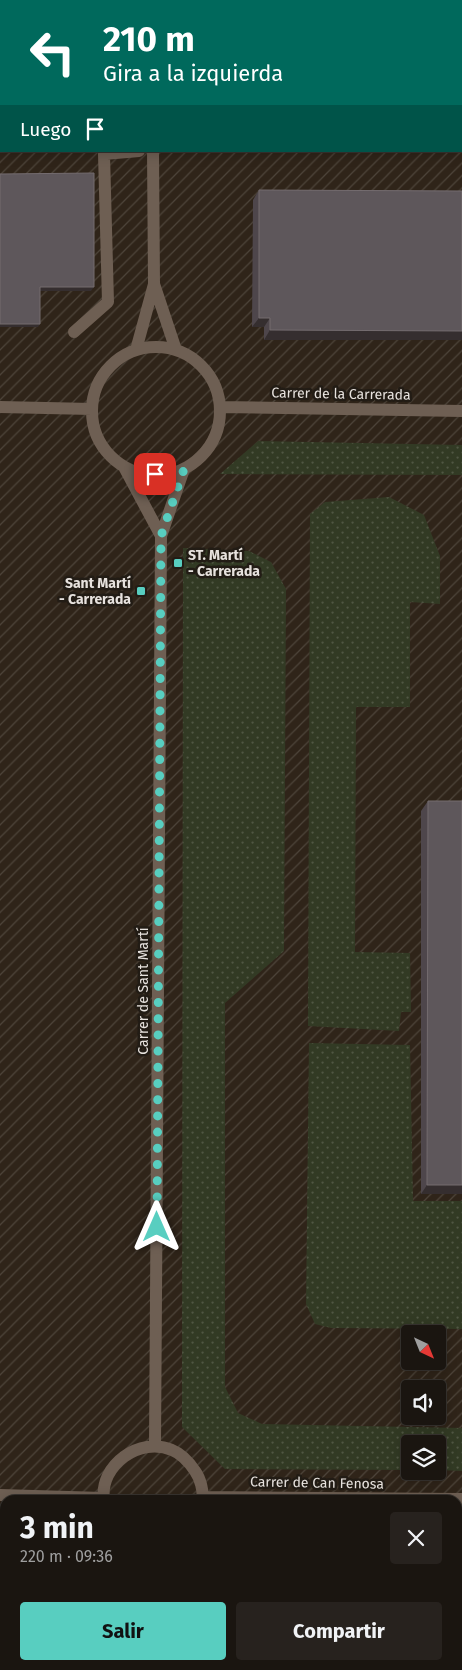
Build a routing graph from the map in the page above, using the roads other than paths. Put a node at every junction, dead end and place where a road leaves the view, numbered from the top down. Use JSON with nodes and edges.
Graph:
{"nodes":[{"id":1,"x":128,"y":152,"type":"edge"},
{"id":2,"x":154,"y":152,"type":"edge"},
{"id":3,"x":154,"y":284,"type":"junction"},
{"id":4,"x":74,"y":332,"type":"dead end"},
{"id":5,"x":136,"y":350,"type":"junction"},
{"id":6,"x":176,"y":350,"type":"junction"},
{"id":7,"x":0,"y":407,"type":"edge"},
{"id":8,"x":220,"y":407,"type":"junction"},
{"id":9,"x":92,"y":409,"type":"junction"},
{"id":10,"x":462,"y":411,"type":"edge"},
{"id":11,"x":124,"y":467,"type":"junction"},
{"id":12,"x":184,"y":469,"type":"junction"},
{"id":13,"x":161,"y":536,"type":"junction"},
{"id":14,"x":156,"y":1446,"type":"junction"},
{"id":15,"x":104,"y":1495,"type":"edge"},
{"id":16,"x":202,"y":1495,"type":"edge"}],
"edges":[{"from":1,"to":4,"type":"street"},
{"from":2,"to":3,"type":"street"},
{"from":3,"to":5,"type":"street"},
{"from":3,"to":6,"type":"street"},
{"from":5,"to":6,"type":"street"},
{"from":5,"to":9,"type":"street"},
{"from":6,"to":8,"type":"street"},
{"from":7,"to":9,"type":"street"},
{"from":8,"to":10,"type":"street","name":"Carrer de la Carrerada"},
{"from":8,"to":12,"type":"street"},
{"from":9,"to":11,"type":"street"},
{"from":11,"to":12,"type":"street"},
{"from":11,"to":13,"type":"street","name":"Carrer de Sant Martí"},
{"from":12,"to":13,"type":"street","name":"Carrer de Sant Martí"},
{"from":13,"to":14,"type":"street","name":"Carrer de Sant Martí"},
{"from":14,"to":15,"type":"street"},
{"from":14,"to":16,"type":"street"}]}
